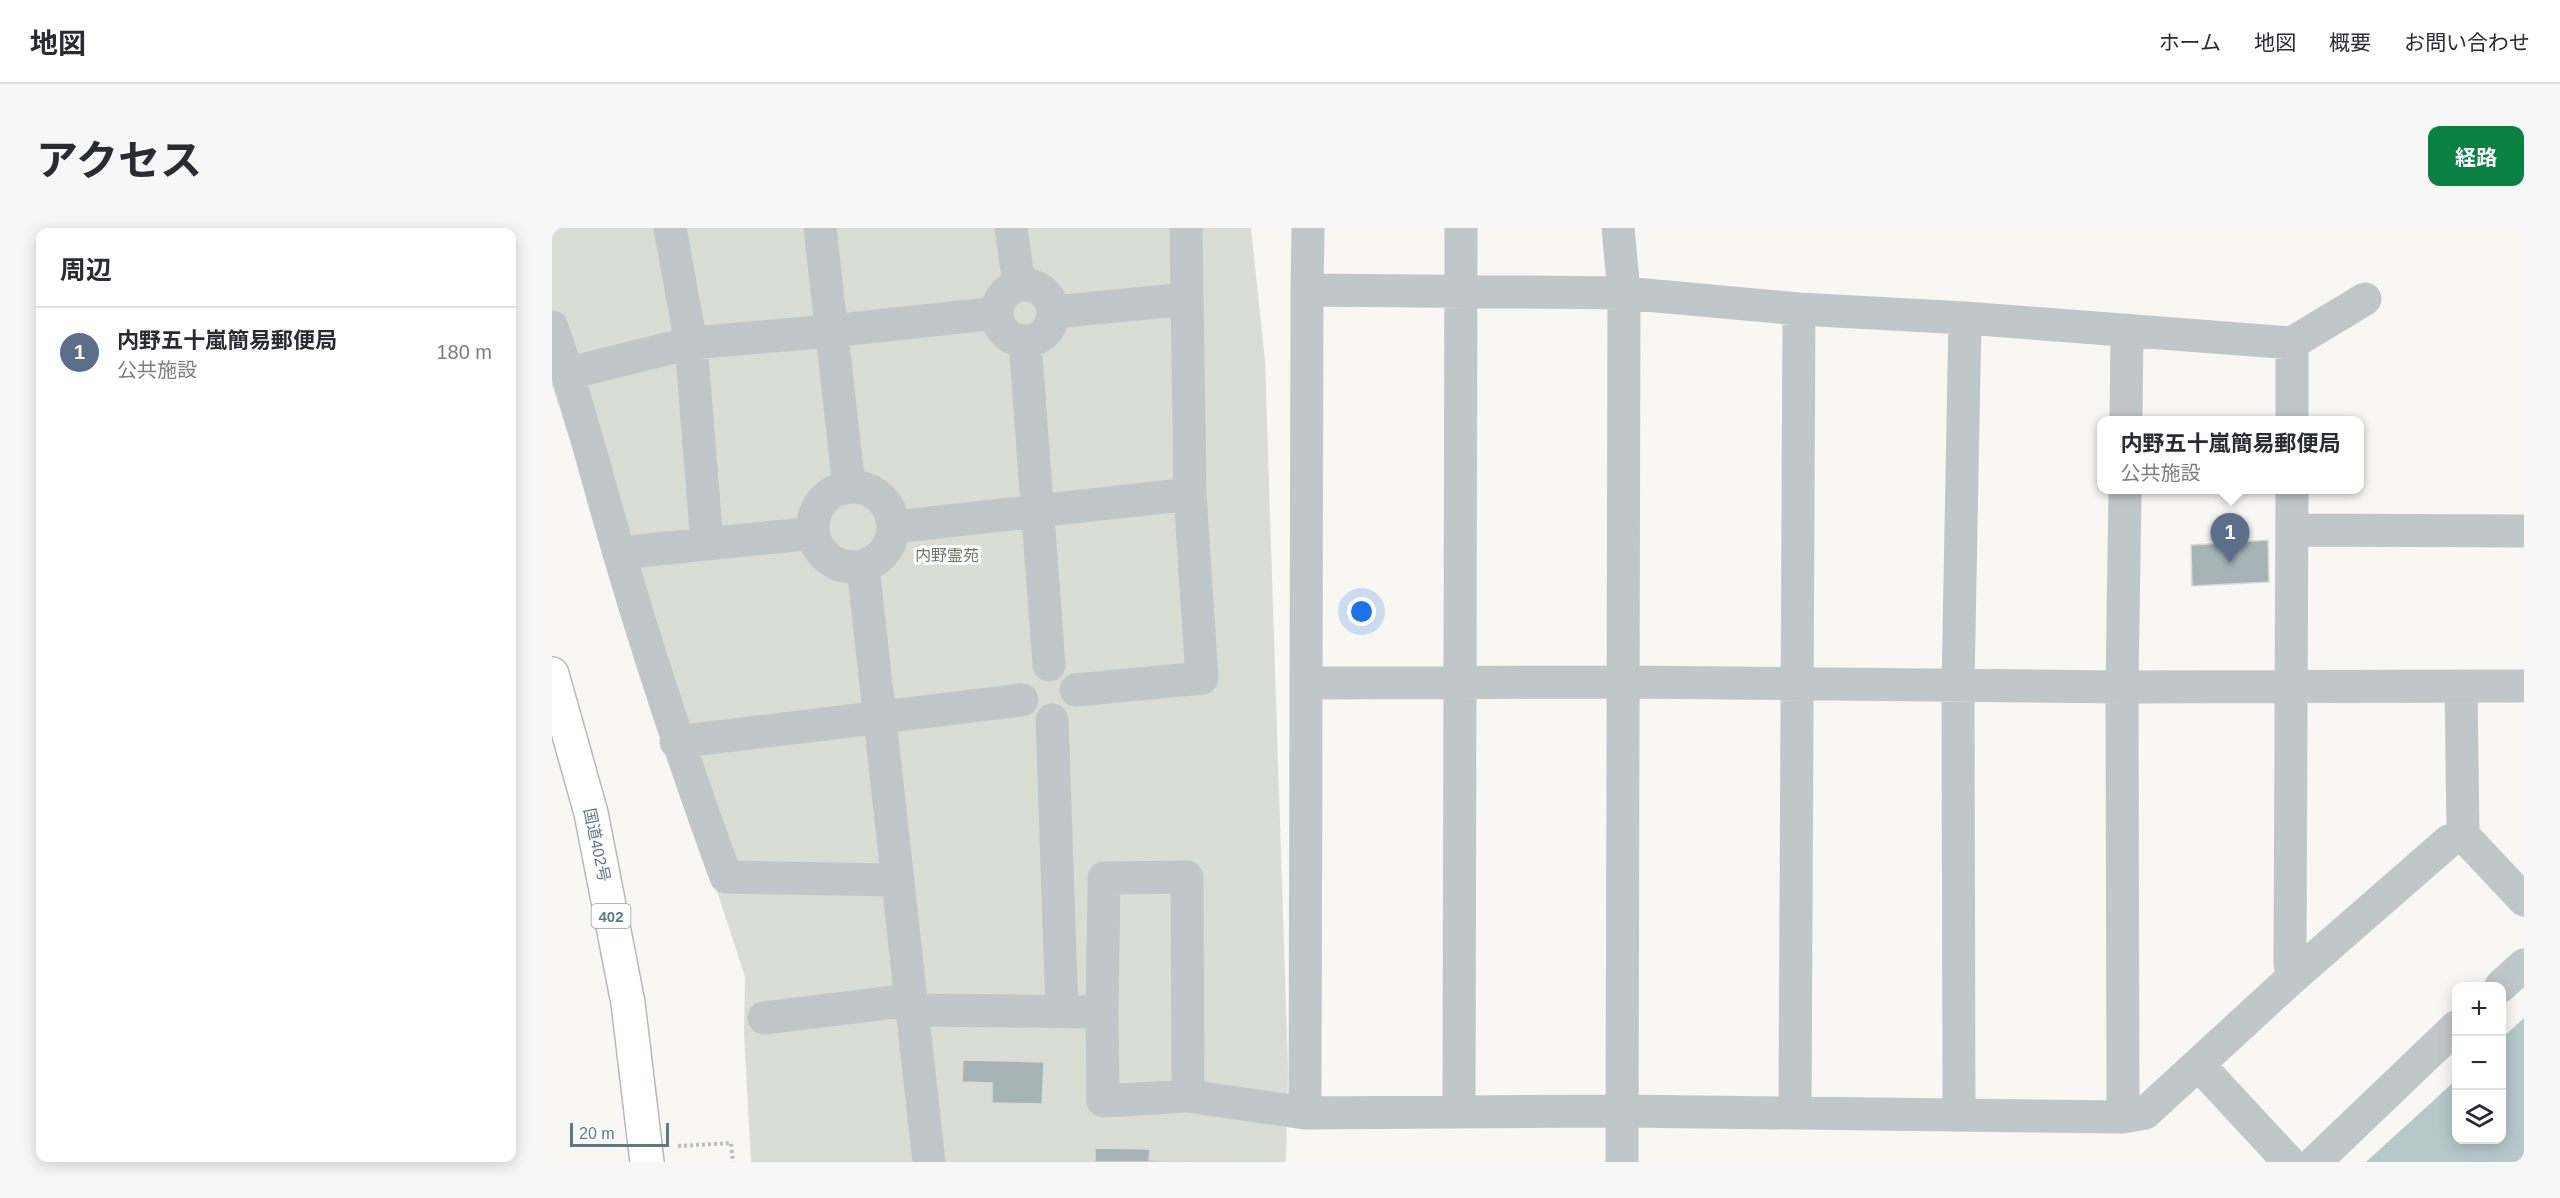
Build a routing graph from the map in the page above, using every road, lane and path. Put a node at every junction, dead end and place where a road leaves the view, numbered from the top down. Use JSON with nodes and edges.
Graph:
{"nodes":[{"id":1,"x":670,"y":228,"type":"edge"},
{"id":2,"x":820,"y":228,"type":"edge"},
{"id":3,"x":1011,"y":228,"type":"edge"},
{"id":4,"x":1186,"y":228,"type":"edge"},
{"id":5,"x":1308,"y":228,"type":"edge"},
{"id":6,"x":1461,"y":228,"type":"edge"},
{"id":7,"x":1618,"y":228,"type":"edge"},
{"id":8,"x":1019,"y":285,"type":"junction"},
{"id":9,"x":1307,"y":290,"type":"junction"},
{"id":10,"x":1460,"y":291,"type":"junction"},
{"id":11,"x":1624,"y":293,"type":"junction"},
{"id":12,"x":1187,"y":299,"type":"junction"},
{"id":13,"x":2365,"y":299,"type":"dead end"},
{"id":14,"x":1799,"y":309,"type":"junction"},
{"id":15,"x":1054,"y":312,"type":"junction"},
{"id":16,"x":997,"y":313,"type":"junction"},
{"id":17,"x":1965,"y":318,"type":"junction"},
{"id":18,"x":552,"y":327,"type":"edge"},
{"id":19,"x":2127,"y":330,"type":"junction"},
{"id":20,"x":831,"y":331,"type":"junction"},
{"id":21,"x":1025,"y":342,"type":"junction"},
{"id":22,"x":691,"y":343,"type":"junction"},
{"id":23,"x":2292,"y":343,"type":"junction"},
{"id":24,"x":568,"y":373,"type":"junction"},
{"id":25,"x":2126,"y":416,"type":"edge"},
{"id":26,"x":2292,"y":416,"type":"edge"},
{"id":27,"x":849,"y":487,"type":"junction"},
{"id":28,"x":1190,"y":494,"type":"junction"},
{"id":29,"x":2125,"y":494,"type":"edge"},
{"id":30,"x":2292,"y":494,"type":"edge"},
{"id":31,"x":1040,"y":511,"type":"junction"},
{"id":32,"x":894,"y":527,"type":"junction"},
{"id":33,"x":2292,"y":530,"type":"junction"},
{"id":34,"x":2524,"y":531,"type":"edge"},
{"id":35,"x":814,"y":533,"type":"junction"},
{"id":36,"x":707,"y":544,"type":"junction"},
{"id":37,"x":619,"y":553,"type":"junction"},
{"id":38,"x":863,"y":567,"type":"junction"},
{"id":39,"x":1049,"y":665,"type":"junction"},
{"id":40,"x":552,"y":674,"type":"edge"},
{"id":41,"x":1461,"y":682,"type":"junction"},
{"id":42,"x":1622,"y":682,"type":"junction"},
{"id":43,"x":1306,"y":683,"type":"junction"},
{"id":44,"x":1797,"y":685,"type":"junction"},
{"id":45,"x":1958,"y":685,"type":"junction"},
{"id":46,"x":2461,"y":686,"type":"junction"},
{"id":47,"x":2122,"y":687,"type":"junction"},
{"id":48,"x":2292,"y":687,"type":"junction"},
{"id":49,"x":2524,"y":687,"type":"edge"},
{"id":50,"x":1076,"y":690,"type":"junction"},
{"id":51,"x":1022,"y":700,"type":"junction"},
{"id":52,"x":878,"y":718,"type":"junction"},
{"id":53,"x":1052,"y":720,"type":"junction"},
{"id":54,"x":676,"y":742,"type":"junction"},
{"id":55,"x":2463,"y":835,"type":"junction"},
{"id":56,"x":898,"y":880,"type":"junction"},
{"id":57,"x":2524,"y":900,"type":"edge"},
{"id":58,"x":2524,"y":965,"type":"edge"},
{"id":59,"x":2292,"y":978,"type":"junction"},
{"id":60,"x":2506,"y":982,"type":"edge"},
{"id":61,"x":912,"y":1005,"type":"junction"},
{"id":62,"x":1062,"y":1011,"type":"junction"},
{"id":63,"x":1102,"y":1012,"type":"junction"},
{"id":64,"x":764,"y":1018,"type":"dead end"},
{"id":65,"x":2452,"y":1032,"type":"edge"},
{"id":66,"x":2199,"y":1065,"type":"junction"},
{"id":67,"x":1188,"y":1096,"type":"junction"},
{"id":68,"x":1622,"y":1111,"type":"junction"},
{"id":69,"x":1459,"y":1112,"type":"junction"},
{"id":70,"x":1794,"y":1112,"type":"junction"},
{"id":71,"x":1305,"y":1113,"type":"junction"},
{"id":72,"x":1959,"y":1114,"type":"junction"},
{"id":73,"x":2123,"y":1116,"type":"junction"},
{"id":74,"x":682,"y":1146,"type":"dead end"},
{"id":75,"x":647,"y":1162,"type":"edge"},
{"id":76,"x":733,"y":1162,"type":"edge"},
{"id":77,"x":929,"y":1162,"type":"edge"},
{"id":78,"x":1622,"y":1162,"type":"edge"},
{"id":79,"x":2289,"y":1162,"type":"edge"},
{"id":80,"x":2315,"y":1162,"type":"edge"}],
"edges":[{"from":1,"to":22,"type":"street"},
{"from":2,"to":20,"type":"street"},
{"from":3,"to":8,"type":"street"},
{"from":4,"to":12,"type":"street"},
{"from":5,"to":9,"type":"street"},
{"from":6,"to":10,"type":"street"},
{"from":7,"to":11,"type":"street"},
{"from":8,"to":15,"type":"street"},
{"from":8,"to":16,"type":"street"},
{"from":9,"to":10,"type":"street"},
{"from":9,"to":43,"type":"street"},
{"from":10,"to":11,"type":"street"},
{"from":10,"to":41,"type":"street"},
{"from":11,"to":14,"type":"street"},
{"from":11,"to":42,"type":"street"},
{"from":12,"to":15,"type":"street"},
{"from":12,"to":28,"type":"street"},
{"from":13,"to":23,"type":"street"},
{"from":14,"to":17,"type":"street"},
{"from":14,"to":44,"type":"street"},
{"from":15,"to":21,"type":"street"},
{"from":16,"to":20,"type":"street"},
{"from":16,"to":21,"type":"street"},
{"from":17,"to":19,"type":"street"},
{"from":17,"to":45,"type":"street"},
{"from":18,"to":24,"type":"street"},
{"from":19,"to":23,"type":"street"},
{"from":19,"to":25,"type":"street"},
{"from":20,"to":22,"type":"street"},
{"from":20,"to":27,"type":"street"},
{"from":21,"to":31,"type":"street"},
{"from":22,"to":24,"type":"street"},
{"from":22,"to":36,"type":"street"},
{"from":23,"to":26,"type":"street"},
{"from":24,"to":37,"type":"street"},
{"from":27,"to":32,"type":"street"},
{"from":27,"to":35,"type":"street"},
{"from":28,"to":31,"type":"street"},
{"from":28,"to":50,"type":"street"},
{"from":29,"to":47,"type":"street"},
{"from":30,"to":33,"type":"street"},
{"from":31,"to":32,"type":"street"},
{"from":31,"to":39,"type":"street"},
{"from":32,"to":38,"type":"street"},
{"from":33,"to":34,"type":"street"},
{"from":33,"to":48,"type":"street"},
{"from":35,"to":36,"type":"street"},
{"from":35,"to":38,"type":"street"},
{"from":36,"to":37,"type":"street"},
{"from":37,"to":54,"type":"street"},
{"from":38,"to":52,"type":"street"},
{"from":39,"to":50,"type":"street"},
{"from":39,"to":51,"type":"street"},
{"from":40,"to":75,"type":"highway","name":"国道402号","number":"402"},
{"from":41,"to":42,"type":"street"},
{"from":41,"to":43,"type":"street"},
{"from":41,"to":69,"type":"street"},
{"from":42,"to":44,"type":"street"},
{"from":42,"to":68,"type":"street"},
{"from":43,"to":71,"type":"street"},
{"from":44,"to":45,"type":"street"},
{"from":44,"to":70,"type":"street"},
{"from":45,"to":47,"type":"street"},
{"from":45,"to":72,"type":"street"},
{"from":46,"to":48,"type":"street"},
{"from":46,"to":49,"type":"street"},
{"from":46,"to":55,"type":"street"},
{"from":47,"to":48,"type":"street"},
{"from":47,"to":73,"type":"street"},
{"from":48,"to":59,"type":"street"},
{"from":50,"to":53,"type":"street"},
{"from":51,"to":52,"type":"street"},
{"from":51,"to":53,"type":"street"},
{"from":52,"to":54,"type":"street"},
{"from":52,"to":56,"type":"street"},
{"from":53,"to":62,"type":"street"},
{"from":54,"to":56,"type":"street"},
{"from":55,"to":57,"type":"street"},
{"from":55,"to":59,"type":"street"},
{"from":56,"to":61,"type":"street"},
{"from":58,"to":60,"type":"street"},
{"from":59,"to":66,"type":"street"},
{"from":61,"to":62,"type":"street"},
{"from":61,"to":64,"type":"street"},
{"from":61,"to":77,"type":"street"},
{"from":62,"to":63,"type":"street"},
{"from":63,"to":67,"type":"street"},
{"from":63,"to":67,"type":"street"},
{"from":65,"to":80,"type":"street"},
{"from":66,"to":73,"type":"street"},
{"from":66,"to":79,"type":"street"},
{"from":67,"to":71,"type":"street"},
{"from":68,"to":69,"type":"street"},
{"from":68,"to":70,"type":"street"},
{"from":68,"to":78,"type":"street"},
{"from":69,"to":71,"type":"street"},
{"from":70,"to":72,"type":"street"},
{"from":72,"to":73,"type":"street"},
{"from":74,"to":76,"type":"path"}]}
